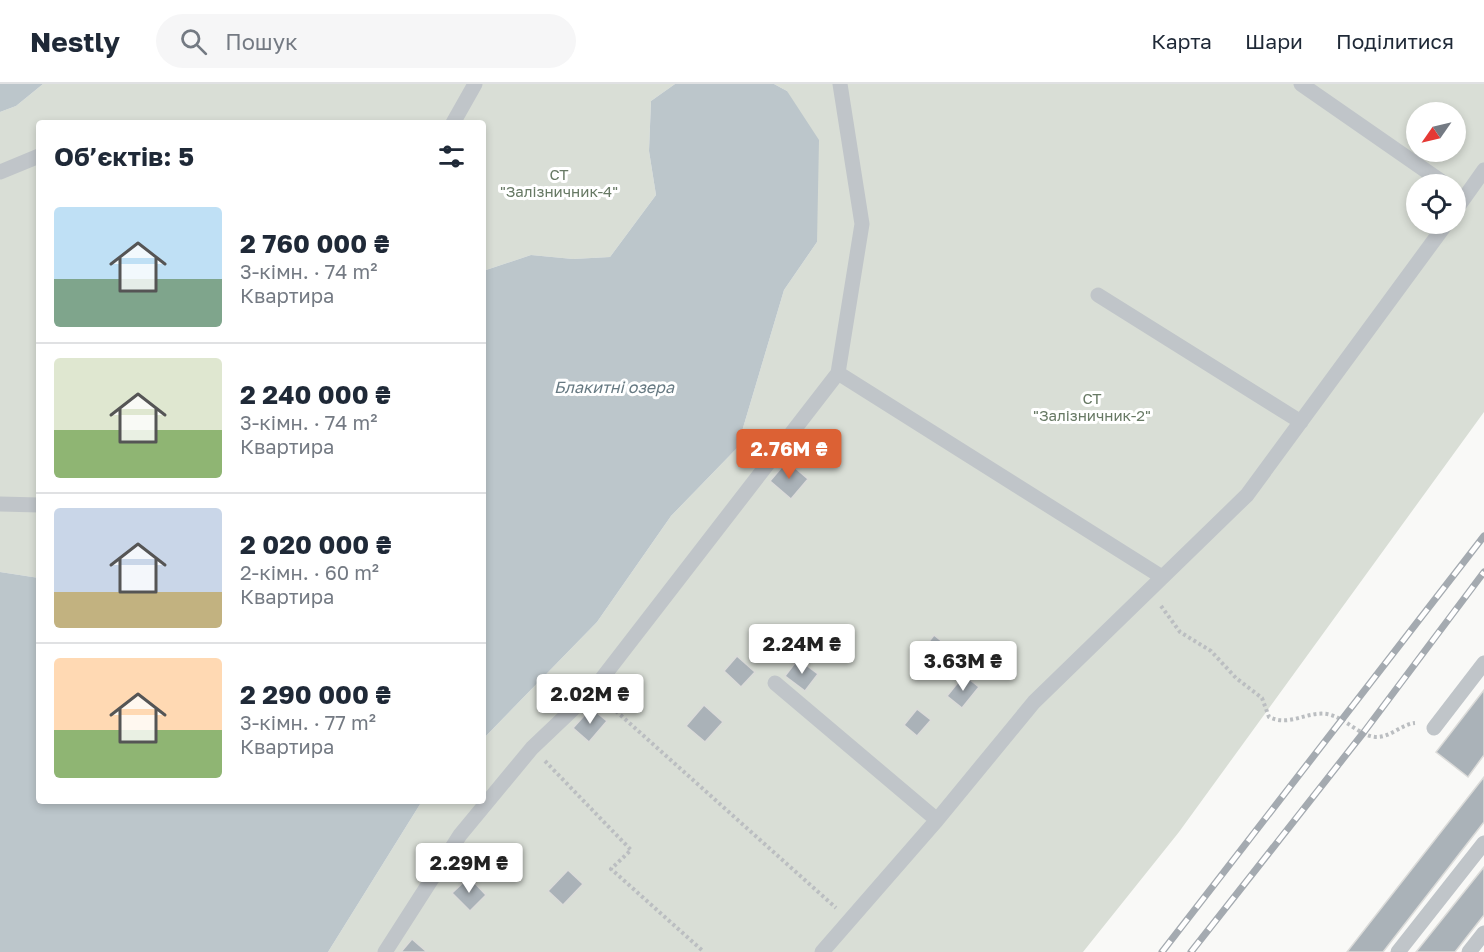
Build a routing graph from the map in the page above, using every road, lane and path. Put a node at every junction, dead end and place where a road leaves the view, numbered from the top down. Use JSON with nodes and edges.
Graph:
{"nodes":[{"id":1,"x":475,"y":84,"type":"edge"},
{"id":2,"x":840,"y":84,"type":"edge"},
{"id":3,"x":1301,"y":84,"type":"edge"},
{"id":4,"x":455,"y":120,"type":"edge"},
{"id":5,"x":36,"y":157,"type":"edge"},
{"id":6,"x":1484,"y":170,"type":"edge"},
{"id":7,"x":0,"y":172,"type":"edge"},
{"id":8,"x":1431,"y":174,"type":"edge"},
{"id":9,"x":1466,"y":189,"type":"edge"},
{"id":10,"x":1439,"y":234,"type":"edge"},
{"id":11,"x":1098,"y":295,"type":"dead end"},
{"id":12,"x":838,"y":373,"type":"junction"},
{"id":13,"x":1301,"y":422,"type":"junction"},
{"id":14,"x":0,"y":504,"type":"edge"},
{"id":15,"x":36,"y":505,"type":"edge"},
{"id":16,"x":1162,"y":577,"type":"junction"},
{"id":17,"x":1150,"y":591,"type":"junction"},
{"id":18,"x":1484,"y":663,"type":"edge"},
{"id":19,"x":775,"y":683,"type":"dead end"},
{"id":20,"x":593,"y":690,"type":"junction"},
{"id":21,"x":1434,"y":728,"type":"joint"},
{"id":22,"x":532,"y":748,"type":"junction"},
{"id":23,"x":937,"y":819,"type":"junction"},
{"id":24,"x":1484,"y":843,"type":"edge"},
{"id":25,"x":850,"y":921,"type":"junction"},
{"id":26,"x":1484,"y":933,"type":"edge"},
{"id":27,"x":385,"y":952,"type":"edge"},
{"id":28,"x":704,"y":952,"type":"edge"},
{"id":29,"x":822,"y":952,"type":"edge"},
{"id":30,"x":1398,"y":952,"type":"edge"},
{"id":31,"x":1469,"y":952,"type":"edge"}],
"edges":[{"from":1,"to":4,"type":"lane"},
{"from":2,"to":12,"type":"lane"},
{"from":3,"to":8,"type":"lane"},
{"from":5,"to":7,"type":"lane"},
{"from":6,"to":9,"type":"lane"},
{"from":10,"to":13,"type":"lane"},
{"from":11,"to":13,"type":"lane"},
{"from":12,"to":16,"type":"lane"},
{"from":12,"to":20,"type":"lane"},
{"from":13,"to":16,"type":"lane"},
{"from":14,"to":15,"type":"lane"},
{"from":16,"to":17,"type":"lane"},
{"from":17,"to":21,"type":"path"},
{"from":17,"to":23,"type":"lane"},
{"from":18,"to":21,"type":"lane"},
{"from":19,"to":23,"type":"lane"},
{"from":20,"to":22,"type":"lane"},
{"from":20,"to":25,"type":"path"},
{"from":22,"to":27,"type":"lane"},
{"from":22,"to":28,"type":"path"},
{"from":23,"to":25,"type":"lane"},
{"from":24,"to":30,"type":"lane"},
{"from":25,"to":29,"type":"lane"},
{"from":26,"to":31,"type":"lane"}]}
